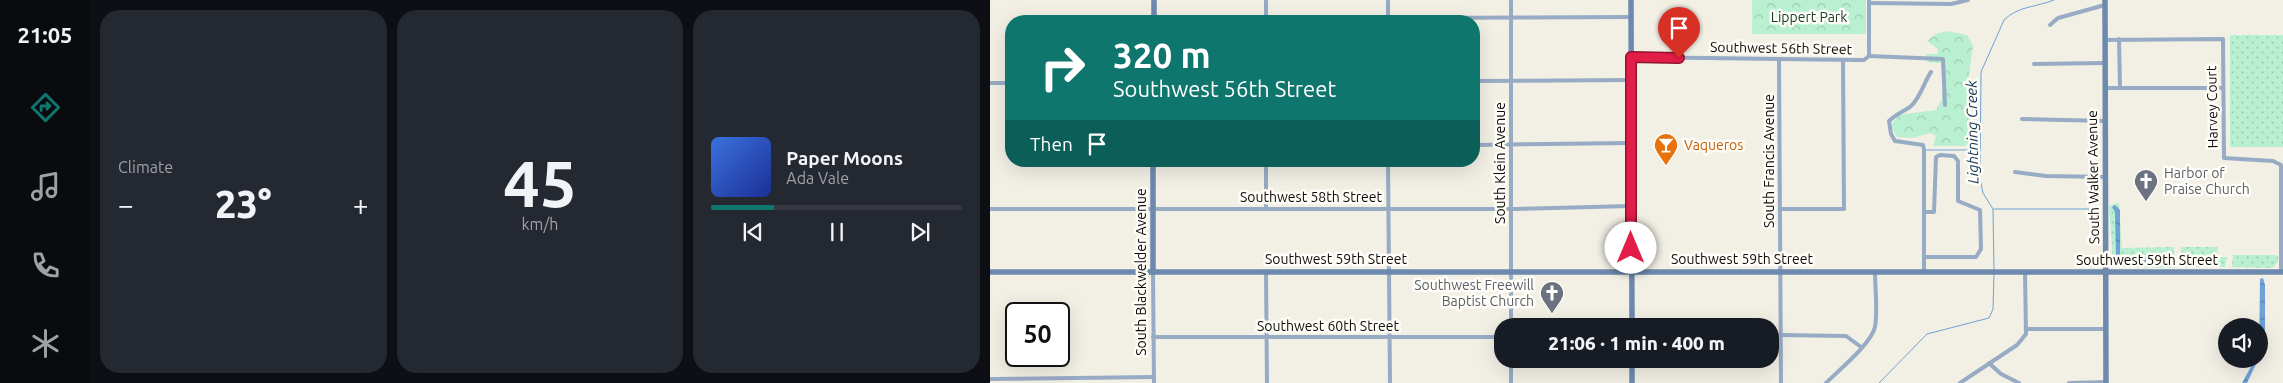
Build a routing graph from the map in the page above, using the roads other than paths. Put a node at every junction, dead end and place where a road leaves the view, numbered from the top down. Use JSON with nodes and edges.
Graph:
{"nodes":[{"id":1,"x":1154,"y":0,"type":"edge"},
{"id":2,"x":1266,"y":0,"type":"edge"},
{"id":3,"x":1388,"y":0,"type":"edge"},
{"id":4,"x":1511,"y":0,"type":"edge"},
{"id":5,"x":1631,"y":0,"type":"edge"},
{"id":6,"x":1968,"y":0,"type":"edge"},
{"id":7,"x":1869,"y":2,"type":"edge"},
{"id":8,"x":1921,"y":2,"type":"edge"},
{"id":9,"x":2105,"y":3,"type":"edge"},
{"id":10,"x":1154,"y":15,"type":"edge"},
{"id":11,"x":1266,"y":15,"type":"edge"},
{"id":12,"x":1388,"y":15,"type":"edge"},
{"id":13,"x":1631,"y":17,"type":"junction"},
{"id":14,"x":1480,"y":20,"type":"edge"},
{"id":15,"x":1511,"y":20,"type":"junction"},
{"id":16,"x":2050,"y":25,"type":"dead end"},
{"id":17,"x":2105,"y":40,"type":"junction"},
{"id":18,"x":2119,"y":40,"type":"junction"},
{"id":19,"x":1869,"y":56,"type":"junction"},
{"id":20,"x":1631,"y":57,"type":"junction"},
{"id":21,"x":1779,"y":60,"type":"junction"},
{"id":22,"x":1842,"y":60,"type":"junction"},
{"id":23,"x":2034,"y":64,"type":"dead end"},
{"id":24,"x":2105,"y":64,"type":"junction"},
{"id":25,"x":1931,"y":72,"type":"dead end"},
{"id":26,"x":1510,"y":80,"type":"junction"},
{"id":27,"x":1631,"y":80,"type":"junction"},
{"id":28,"x":1480,"y":81,"type":"edge"},
{"id":29,"x":990,"y":83,"type":"edge"},
{"id":30,"x":1005,"y":83,"type":"edge"},
{"id":31,"x":2105,"y":88,"type":"junction"},
{"id":32,"x":2120,"y":88,"type":"junction"},
{"id":33,"x":2223,"y":88,"type":"junction"},
{"id":34,"x":1945,"y":105,"type":"dead end"},
{"id":35,"x":2022,"y":119,"type":"dead end"},
{"id":36,"x":2105,"y":121,"type":"junction"},
{"id":37,"x":1631,"y":143,"type":"junction"},
{"id":38,"x":1480,"y":146,"type":"edge"},
{"id":39,"x":1511,"y":146,"type":"junction"},
{"id":40,"x":1153,"y":167,"type":"edge"},
{"id":41,"x":1266,"y":167,"type":"edge"},
{"id":42,"x":1388,"y":167,"type":"edge"},
{"id":43,"x":2015,"y":172,"type":"dead end"},
{"id":44,"x":2105,"y":177,"type":"junction"},
{"id":45,"x":1631,"y":206,"type":"junction"},
{"id":46,"x":1388,"y":208,"type":"junction"},
{"id":47,"x":990,"y":209,"type":"edge"},
{"id":48,"x":1153,"y":209,"type":"junction"},
{"id":49,"x":1266,"y":209,"type":"junction"},
{"id":50,"x":1512,"y":209,"type":"junction"},
{"id":51,"x":1781,"y":209,"type":"junction"},
{"id":52,"x":1924,"y":212,"type":"junction"},
{"id":53,"x":1924,"y":257,"type":"junction"},
{"id":54,"x":1510,"y":271,"type":"junction"},
{"id":55,"x":1632,"y":271,"type":"junction"},
{"id":56,"x":990,"y":272,"type":"edge"},
{"id":57,"x":1153,"y":272,"type":"junction"},
{"id":58,"x":1266,"y":272,"type":"junction"},
{"id":59,"x":1389,"y":272,"type":"junction"},
{"id":60,"x":1779,"y":272,"type":"junction"},
{"id":61,"x":1875,"y":272,"type":"junction"},
{"id":62,"x":1924,"y":272,"type":"junction"},
{"id":63,"x":2025,"y":272,"type":"junction"},
{"id":64,"x":2107,"y":272,"type":"junction"},
{"id":65,"x":2282,"y":272,"type":"edge"},
{"id":66,"x":1511,"y":318,"type":"edge"},
{"id":67,"x":1632,"y":318,"type":"edge"},
{"id":68,"x":2027,"y":329,"type":"junction"},
{"id":69,"x":2106,"y":329,"type":"junction"},
{"id":70,"x":1780,"y":335,"type":"junction"},
{"id":71,"x":1153,"y":336,"type":"junction"},
{"id":72,"x":1267,"y":336,"type":"junction"},
{"id":73,"x":1494,"y":337,"type":"edge"},
{"id":74,"x":1389,"y":338,"type":"junction"},
{"id":75,"x":1861,"y":347,"type":"junction"},
{"id":76,"x":1990,"y":363,"type":"junction"},
{"id":77,"x":1511,"y":368,"type":"edge"},
{"id":78,"x":1632,"y":368,"type":"edge"},
{"id":79,"x":1154,"y":377,"type":"junction"},
{"id":80,"x":990,"y":379,"type":"edge"},
{"id":81,"x":1154,"y":383,"type":"edge"},
{"id":82,"x":1267,"y":383,"type":"edge"},
{"id":83,"x":1390,"y":383,"type":"edge"},
{"id":84,"x":1511,"y":383,"type":"edge"},
{"id":85,"x":1632,"y":383,"type":"edge"},
{"id":86,"x":1780,"y":383,"type":"edge"},
{"id":87,"x":1826,"y":383,"type":"edge"},
{"id":88,"x":1960,"y":383,"type":"edge"},
{"id":89,"x":2019,"y":383,"type":"edge"},
{"id":90,"x":2070,"y":383,"type":"edge"},
{"id":91,"x":2106,"y":383,"type":"edge"}],
"edges":[{"from":1,"to":10,"type":"main road"},
{"from":2,"to":11,"type":"street"},
{"from":3,"to":12,"type":"street"},
{"from":4,"to":15,"type":"street","name":"South Klein Avenue"},
{"from":5,"to":13,"type":"main road"},
{"from":6,"to":8,"type":"street"},
{"from":7,"to":8,"type":"street"},
{"from":7,"to":19,"type":"street"},
{"from":9,"to":16,"type":"street"},
{"from":9,"to":17,"type":"main road","name":"South Walker Avenue"},
{"from":13,"to":15,"type":"street"},
{"from":13,"to":20,"type":"main road"},
{"from":14,"to":15,"type":"street"},
{"from":15,"to":26,"type":"street","name":"South Klein Avenue"},
{"from":17,"to":18,"type":"street"},
{"from":17,"to":24,"type":"main road","name":"South Walker Avenue"},
{"from":18,"to":32,"type":"street"},
{"from":18,"to":33,"type":"street","name":"Harvey Court"},
{"from":19,"to":22,"type":"street","name":"Southwest 56th Street"},
{"from":19,"to":34,"type":"street","name":"Southwest 56th Street"},
{"from":20,"to":21,"type":"street","name":"Southwest 56th Street"},
{"from":20,"to":27,"type":"main road"},
{"from":21,"to":22,"type":"street","name":"Southwest 56th Street"},
{"from":21,"to":51,"type":"street","name":"South Francis Avenue"},
{"from":22,"to":51,"type":"street"},
{"from":23,"to":24,"type":"street"},
{"from":24,"to":31,"type":"main road","name":"South Walker Avenue"},
{"from":25,"to":52,"type":"street"},
{"from":26,"to":27,"type":"street"},
{"from":26,"to":28,"type":"street"},
{"from":26,"to":39,"type":"street","name":"South Klein Avenue"},
{"from":27,"to":37,"type":"main road"},
{"from":29,"to":30,"type":"street"},
{"from":31,"to":32,"type":"street"},
{"from":31,"to":36,"type":"main road","name":"South Walker Avenue"},
{"from":32,"to":33,"type":"street"},
{"from":33,"to":65,"type":"street","name":"Harvey Court"},
{"from":35,"to":36,"type":"street"},
{"from":36,"to":44,"type":"main road","name":"South Walker Avenue"},
{"from":37,"to":39,"type":"street"},
{"from":37,"to":45,"type":"main road"},
{"from":38,"to":39,"type":"street"},
{"from":39,"to":50,"type":"street","name":"South Klein Avenue"},
{"from":40,"to":48,"type":"main road","name":"South Blackwelder Avenue"},
{"from":41,"to":49,"type":"street"},
{"from":42,"to":46,"type":"street"},
{"from":43,"to":44,"type":"street"},
{"from":44,"to":64,"type":"main road","name":"South Walker Avenue"},
{"from":45,"to":50,"type":"street","name":"Southwest 58th Street"},
{"from":45,"to":55,"type":"main road"},
{"from":46,"to":49,"type":"street","name":"Southwest 58th Street"},
{"from":46,"to":50,"type":"street","name":"Southwest 58th Street"},
{"from":46,"to":59,"type":"street"},
{"from":47,"to":48,"type":"street","name":"Southwest 58th Street"},
{"from":48,"to":49,"type":"street","name":"Southwest 58th Street"},
{"from":48,"to":57,"type":"main road","name":"South Blackwelder Avenue"},
{"from":50,"to":54,"type":"street","name":"South Klein Avenue"},
{"from":51,"to":60,"type":"street","name":"South Francis Avenue"},
{"from":52,"to":53,"type":"street"},
{"from":52,"to":53,"type":"street"},
{"from":53,"to":62,"type":"street"},
{"from":54,"to":55,"type":"main road","name":"Southwest 59th Street"},
{"from":54,"to":59,"type":"main road","name":"Southwest 59th Street"},
{"from":54,"to":66,"type":"street","name":"South Klein Avenue"},
{"from":55,"to":60,"type":"main road","name":"Southwest 59th Street"},
{"from":55,"to":67,"type":"main road"},
{"from":56,"to":57,"type":"main road","name":"Southwest 59th Street"},
{"from":57,"to":58,"type":"main road","name":"Southwest 59th Street"},
{"from":57,"to":71,"type":"street","name":"South Blackwelder Avenue"},
{"from":58,"to":59,"type":"main road","name":"Southwest 59th Street"},
{"from":58,"to":72,"type":"street"},
{"from":59,"to":74,"type":"street"},
{"from":60,"to":61,"type":"main road","name":"Southwest 59th Street"},
{"from":60,"to":70,"type":"street","name":"South Francis Avenue"},
{"from":61,"to":62,"type":"main road","name":"Southwest 59th Street"},
{"from":61,"to":75,"type":"street"},
{"from":62,"to":63,"type":"main road","name":"Southwest 59th Street"},
{"from":63,"to":64,"type":"main road","name":"Southwest 59th Street"},
{"from":63,"to":68,"type":"street"},
{"from":64,"to":65,"type":"main road","name":"Southwest 59th Street"},
{"from":64,"to":69,"type":"main road","name":"South Walker Avenue"},
{"from":68,"to":69,"type":"street"},
{"from":68,"to":76,"type":"street"},
{"from":69,"to":91,"type":"main road","name":"South Walker Avenue"},
{"from":70,"to":75,"type":"street"},
{"from":70,"to":86,"type":"street","name":"South Francis Avenue"},
{"from":71,"to":72,"type":"street","name":"Southwest 60th Street"},
{"from":71,"to":79,"type":"street","name":"South Blackwelder Avenue"},
{"from":72,"to":74,"type":"street","name":"Southwest 60th Street"},
{"from":72,"to":82,"type":"street"},
{"from":73,"to":74,"type":"street","name":"Southwest 60th Street"},
{"from":74,"to":83,"type":"street"},
{"from":75,"to":87,"type":"street"},
{"from":76,"to":88,"type":"street"},
{"from":76,"to":89,"type":"street"},
{"from":77,"to":84,"type":"street"},
{"from":78,"to":85,"type":"main road"},
{"from":79,"to":80,"type":"street"},
{"from":79,"to":81,"type":"street","name":"South Blackwelder Avenue"},
{"from":90,"to":91,"type":"street"}]}
